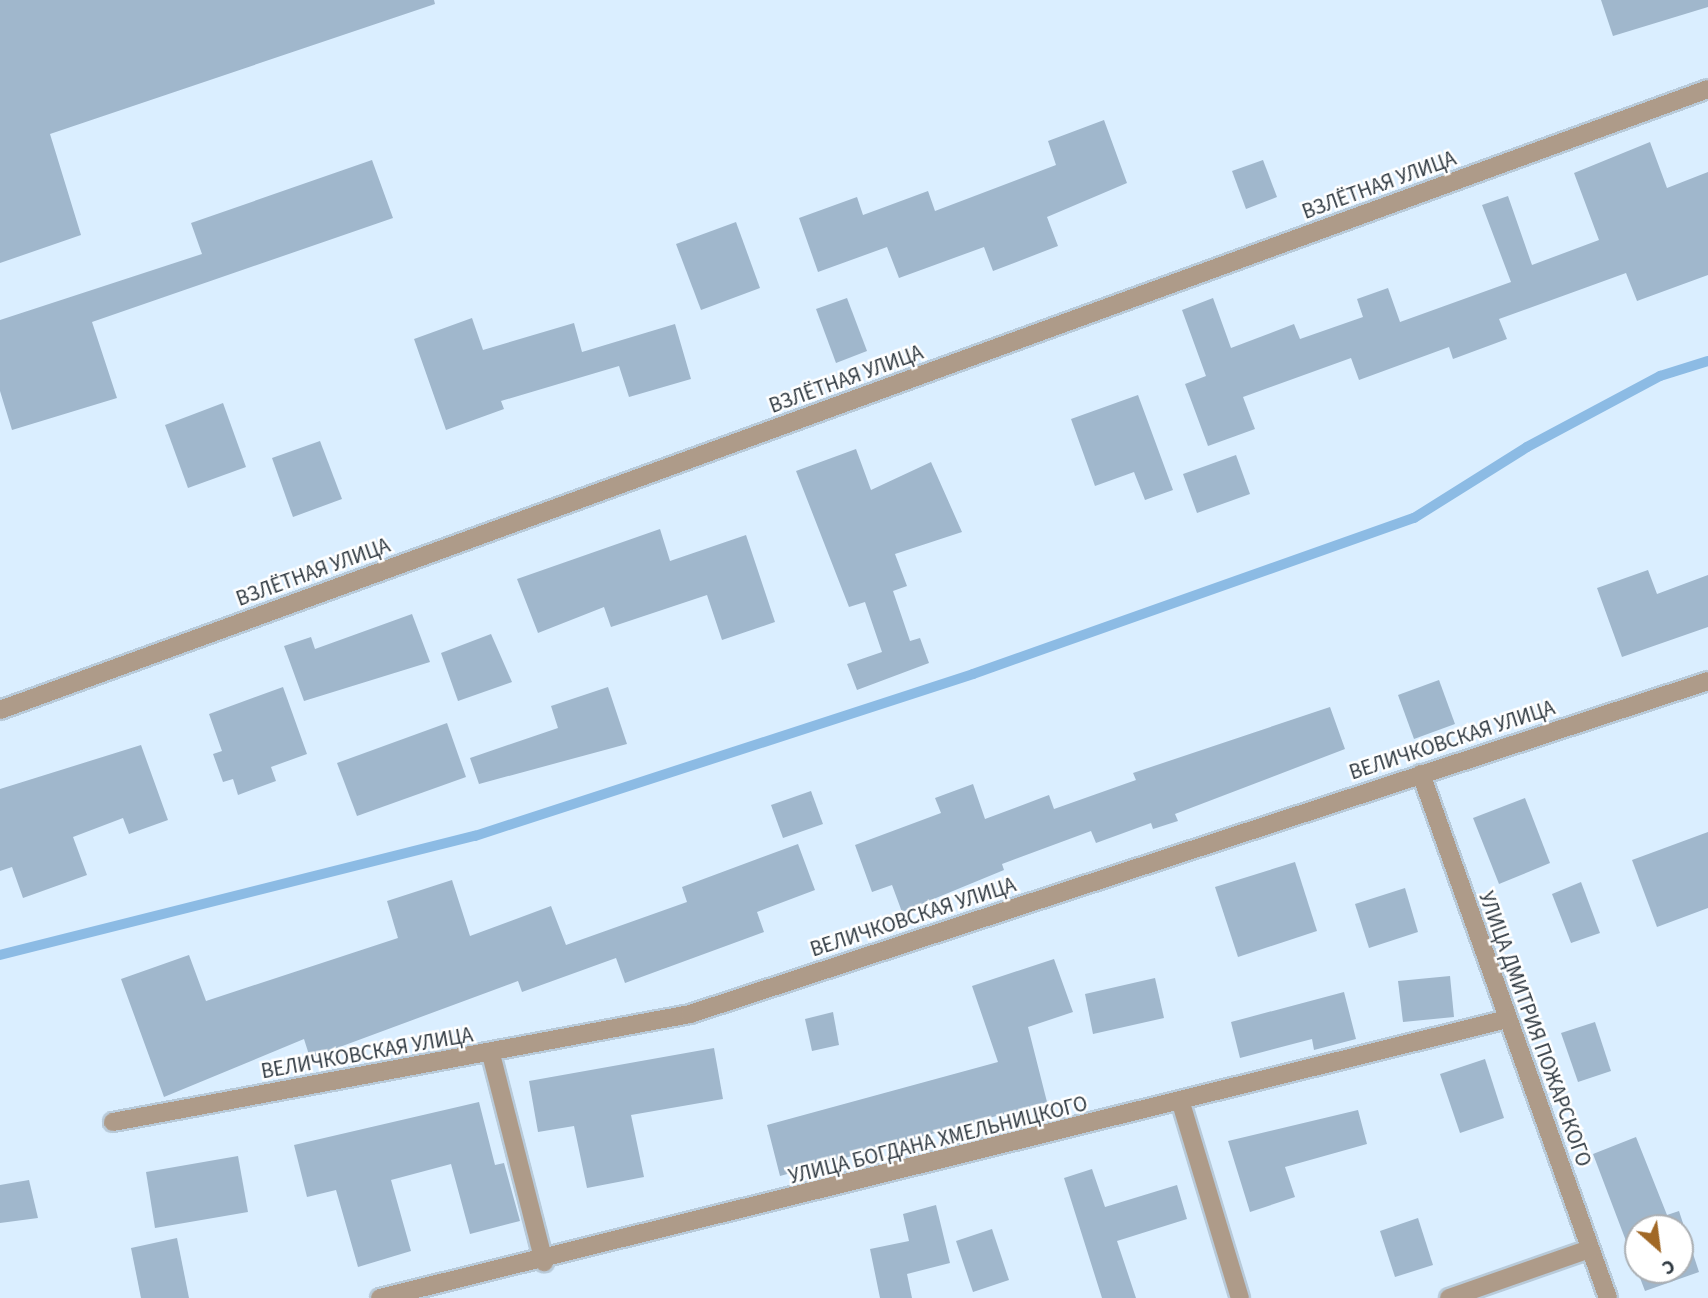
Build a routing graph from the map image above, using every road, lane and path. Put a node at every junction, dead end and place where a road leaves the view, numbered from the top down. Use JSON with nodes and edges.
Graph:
{"nodes":[{"id":1,"x":1708,"y":89,"type":"edge"},
{"id":2,"x":1708,"y":681,"type":"edge"},
{"id":3,"x":0,"y":710,"type":"edge"},
{"id":4,"x":1420,"y":774,"type":"junction"},
{"id":5,"x":1507,"y":1019,"type":"junction"},
{"id":6,"x":491,"y":1054,"type":"junction"},
{"id":7,"x":1181,"y":1103,"type":"junction"},
{"id":8,"x":113,"y":1122,"type":"dead end"},
{"id":9,"x":1590,"y":1249,"type":"junction"},
{"id":10,"x":544,"y":1262,"type":"junction"},
{"id":11,"x":470,"y":1289,"type":"edge"},
{"id":12,"x":380,"y":1298,"type":"edge"},
{"id":13,"x":1240,"y":1298,"type":"edge"},
{"id":14,"x":1448,"y":1298,"type":"edge"},
{"id":15,"x":1608,"y":1298,"type":"edge"}],
"edges":[{"from":1,"to":3,"type":"street","name":"ВЗЛЁТНАЯ УЛИЦА"},
{"from":2,"to":4,"type":"street","name":"ВЕЛИЧКОВСКАЯ УЛИЦА"},
{"from":4,"to":5,"type":"street","name":"УЛИЦА ДМИТРИЯ ПОЖАРСКОГО"},
{"from":4,"to":6,"type":"street","name":"ВЕЛИЧКОВСКАЯ УЛИЦА"},
{"from":5,"to":7,"type":"street","name":"УЛИЦА БОГДАНА ХМЕЛЬНИЦКОГО"},
{"from":5,"to":9,"type":"street","name":"УЛИЦА ДМИТРИЯ ПОЖАРСКОГО"},
{"from":6,"to":8,"type":"street","name":"ВЕЛИЧКОВСКАЯ УЛИЦА"},
{"from":6,"to":10,"type":"street"},
{"from":7,"to":10,"type":"street","name":"УЛИЦА БОГДАНА ХМЕЛЬНИЦКОГО"},
{"from":7,"to":13,"type":"street"},
{"from":9,"to":14,"type":"street"},
{"from":9,"to":15,"type":"street","name":"УЛИЦА ДМИТРИЯ ПОЖАРСКОГО"},
{"from":10,"to":11,"type":"street","name":"УЛИЦА БОГДАНА ХМЕЛЬНИЦКОГО"},
{"from":11,"to":12,"type":"street","name":"УЛИЦА БОГДАНА ХМЕЛЬНИЦКОГО"}]}
